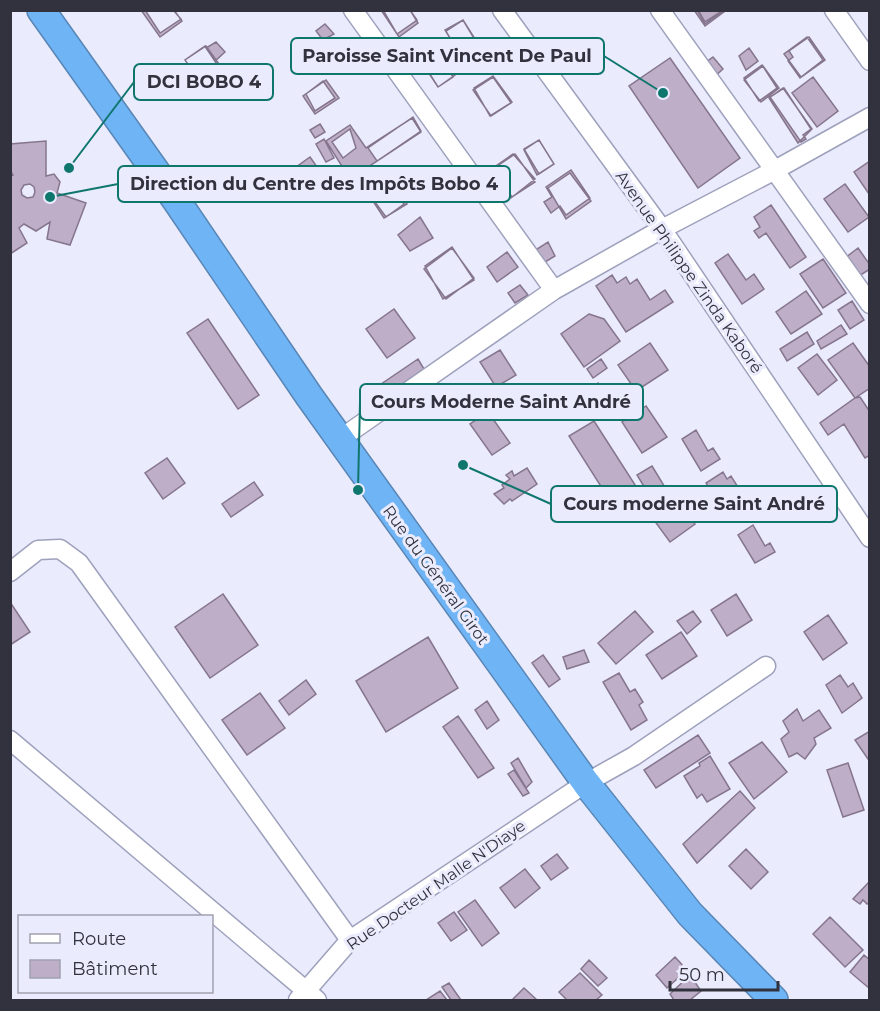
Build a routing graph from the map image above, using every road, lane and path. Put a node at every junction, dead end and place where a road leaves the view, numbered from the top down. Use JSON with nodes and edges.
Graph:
{"nodes":[{"id":1,"x":353,"y":10,"type":"edge"},
{"id":2,"x":502,"y":10,"type":"edge"},
{"id":3,"x":660,"y":10,"type":"edge"},
{"id":4,"x":834,"y":10,"type":"edge"},
{"id":5,"x":51,"y":14,"type":"edge"},
{"id":6,"x":870,"y":61,"type":"edge"},
{"id":7,"x":870,"y":117,"type":"edge"},
{"id":8,"x":775,"y":170,"type":"junction"},
{"id":9,"x":662,"y":229,"type":"junction"},
{"id":10,"x":554,"y":290,"type":"junction"},
{"id":11,"x":870,"y":304,"type":"edge"},
{"id":12,"x":340,"y":439,"type":"junction"},
{"id":13,"x":870,"y":538,"type":"edge"},
{"id":14,"x":10,"y":572,"type":"edge"},
{"id":15,"x":766,"y":666,"type":"dead end"},
{"id":16,"x":10,"y":740,"type":"edge"},
{"id":17,"x":586,"y":783,"type":"junction"},
{"id":18,"x":212,"y":915,"type":"edge"},
{"id":19,"x":213,"y":916,"type":"edge"},
{"id":20,"x":350,"y":940,"type":"junction"},
{"id":21,"x":307,"y":997,"type":"edge"},
{"id":22,"x":774,"y":1000,"type":"edge"}],
"edges":[{"from":1,"to":10,"type":"street"},
{"from":2,"to":9,"type":"street","name":"Avenue Philippe Zinda Kaboré"},
{"from":3,"to":8,"type":"street"},
{"from":4,"to":6,"type":"street"},
{"from":5,"to":12,"type":"highway","name":"Rue du Général Girot"},
{"from":7,"to":8,"type":"street"},
{"from":8,"to":9,"type":"street"},
{"from":8,"to":11,"type":"street"},
{"from":9,"to":10,"type":"street"},
{"from":9,"to":13,"type":"street","name":"Avenue Philippe Zinda Kaboré"},
{"from":10,"to":12,"type":"street"},
{"from":12,"to":17,"type":"highway","name":"Rue du Général Girot"},
{"from":14,"to":20,"type":"street"},
{"from":15,"to":17,"type":"street","name":"Rue Docteur Malle N'Diaye"},
{"from":16,"to":18,"type":"street"},
{"from":17,"to":20,"type":"street","name":"Rue Docteur Malle N'Diaye"},
{"from":17,"to":22,"type":"highway","name":"Rue du Général Girot"},
{"from":19,"to":21,"type":"street"},
{"from":20,"to":21,"type":"street","name":"Rue Docteur Malle N'Diaye"}]}
